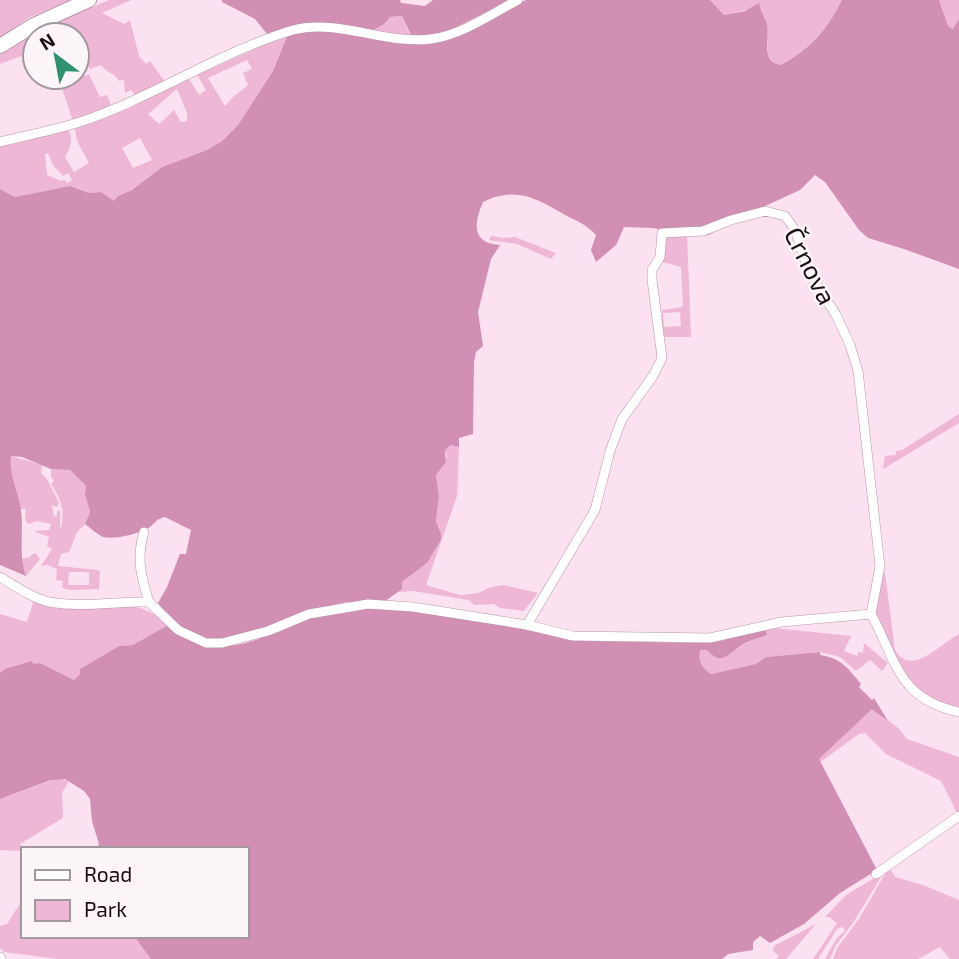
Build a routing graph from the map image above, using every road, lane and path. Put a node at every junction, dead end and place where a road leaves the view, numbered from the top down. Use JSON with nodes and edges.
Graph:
{"nodes":[{"id":1,"x":89,"y":0,"type":"edge"},
{"id":2,"x":518,"y":0,"type":"edge"},
{"id":3,"x":0,"y":46,"type":"edge"},
{"id":4,"x":0,"y":142,"type":"edge"},
{"id":5,"x":144,"y":532,"type":"dead end"},
{"id":6,"x":0,"y":577,"type":"edge"},
{"id":7,"x":149,"y":602,"type":"junction"},
{"id":8,"x":871,"y":614,"type":"junction"},
{"id":9,"x":527,"y":625,"type":"junction"},
{"id":10,"x":959,"y":712,"type":"edge"},
{"id":11,"x":959,"y":816,"type":"edge"},
{"id":12,"x":876,"y":874,"type":"dead end"}],
"edges":[{"from":1,"to":3,"type":"main road"},
{"from":2,"to":4,"type":"street"},
{"from":5,"to":7,"type":"street"},
{"from":6,"to":7,"type":"street"},
{"from":7,"to":9,"type":"street"},
{"from":8,"to":9,"type":"street"},
{"from":8,"to":9,"type":"street","name":"Črnova"},
{"from":8,"to":10,"type":"street"},
{"from":11,"to":12,"type":"street"}]}
